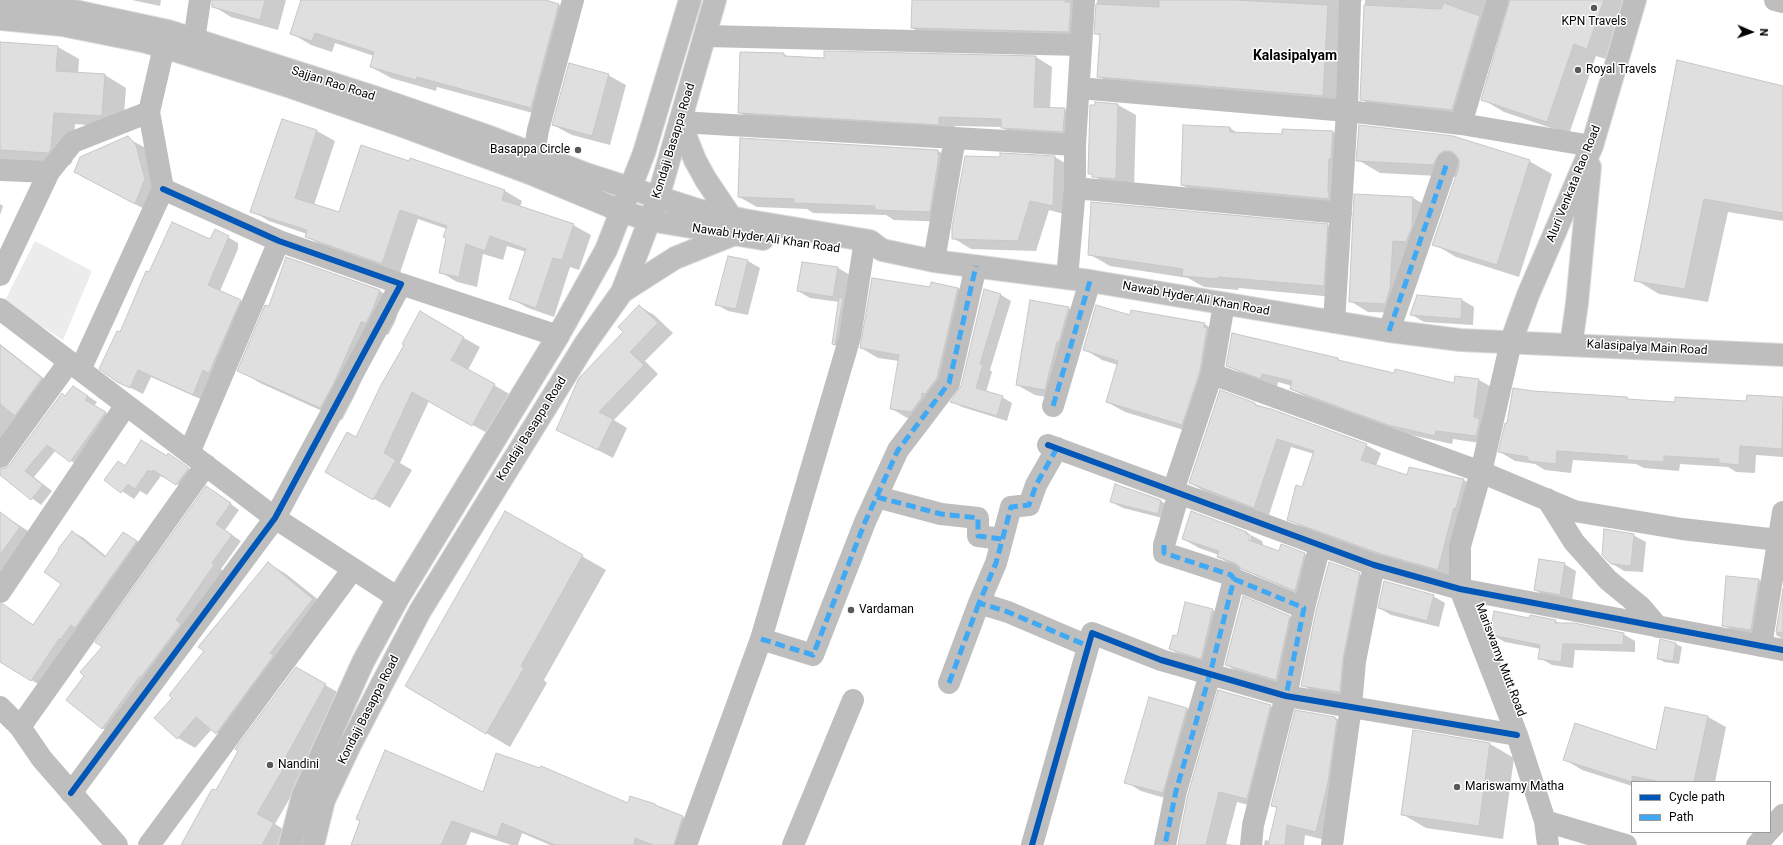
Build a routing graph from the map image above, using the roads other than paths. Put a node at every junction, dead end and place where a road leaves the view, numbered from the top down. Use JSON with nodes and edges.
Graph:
{"nodes":[{"id":1,"x":200,"y":0,"type":"edge"},
{"id":2,"x":573,"y":0,"type":"edge"},
{"id":3,"x":690,"y":0,"type":"edge"},
{"id":4,"x":716,"y":0,"type":"edge"},
{"id":5,"x":1084,"y":0,"type":"edge"},
{"id":6,"x":1350,"y":0,"type":"edge"},
{"id":7,"x":1498,"y":0,"type":"edge"},
{"id":8,"x":1634,"y":0,"type":"edge"},
{"id":9,"x":1775,"y":0,"type":"edge"},
{"id":10,"x":1783,"y":2,"type":"edge"},
{"id":11,"x":0,"y":4,"type":"edge"},
{"id":12,"x":0,"y":19,"type":"edge"},
{"id":13,"x":705,"y":36,"type":"junction"},
{"id":14,"x":194,"y":40,"type":"junction"},
{"id":15,"x":1081,"y":45,"type":"junction"},
{"id":16,"x":164,"y":47,"type":"junction"},
{"id":17,"x":1079,"y":88,"type":"junction"},
{"id":18,"x":1347,"y":111,"type":"junction"},
{"id":19,"x":149,"y":112,"type":"junction"},
{"id":20,"x":680,"y":122,"type":"junction"},
{"id":21,"x":1461,"y":124,"type":"junction"},
{"id":22,"x":955,"y":138,"type":"junction"},
{"id":23,"x":1076,"y":145,"type":"junction"},
{"id":24,"x":1592,"y":146,"type":"junction"},
{"id":25,"x":534,"y":153,"type":"junction"},
{"id":26,"x":1447,"y":163,"type":"dead end"},
{"id":27,"x":0,"y":170,"type":"edge"},
{"id":28,"x":49,"y":172,"type":"junction"},
{"id":29,"x":1075,"y":188,"type":"junction"},
{"id":30,"x":163,"y":189,"type":"junction"},
{"id":31,"x":631,"y":189,"type":"junction"},
{"id":32,"x":658,"y":198,"type":"junction"},
{"id":33,"x":621,"y":211,"type":"junction"},
{"id":34,"x":1340,"y":214,"type":"junction"},
{"id":35,"x":649,"y":220,"type":"junction"},
{"id":36,"x":733,"y":226,"type":"junction"},
{"id":37,"x":279,"y":241,"type":"junction"},
{"id":38,"x":873,"y":251,"type":"junction"},
{"id":39,"x":934,"y":261,"type":"junction"},
{"id":40,"x":976,"y":266,"type":"junction"},
{"id":41,"x":0,"y":275,"type":"edge"},
{"id":42,"x":1067,"y":278,"type":"junction"},
{"id":43,"x":1090,"y":281,"type":"junction"},
{"id":44,"x":401,"y":284,"type":"junction"},
{"id":45,"x":622,"y":292,"type":"junction"},
{"id":46,"x":1224,"y":304,"type":"junction"},
{"id":47,"x":0,"y":309,"type":"edge"},
{"id":48,"x":1334,"y":322,"type":"junction"},
{"id":49,"x":1389,"y":331,"type":"junction"},
{"id":50,"x":558,"y":336,"type":"junction"},
{"id":51,"x":1511,"y":342,"type":"junction"},
{"id":52,"x":1571,"y":345,"type":"junction"},
{"id":53,"x":1783,"y":355,"type":"edge"},
{"id":54,"x":75,"y":366,"type":"junction"},
{"id":55,"x":1212,"y":374,"type":"junction"},
{"id":56,"x":126,"y":405,"type":"junction"},
{"id":57,"x":1053,"y":406,"type":"dead end"},
{"id":58,"x":0,"y":457,"type":"edge"},
{"id":59,"x":197,"y":459,"type":"junction"},
{"id":60,"x":1481,"y":472,"type":"junction"},
{"id":61,"x":1176,"y":492,"type":"junction"},
{"id":62,"x":876,"y":497,"type":"junction"},
{"id":63,"x":1547,"y":499,"type":"junction"},
{"id":64,"x":1783,"y":512,"type":"edge"},
{"id":65,"x":275,"y":518,"type":"junction"},
{"id":66,"x":1002,"y":539,"type":"junction"},
{"id":67,"x":1778,"y":540,"type":"junction"},
{"id":68,"x":1320,"y":545,"type":"junction"},
{"id":69,"x":1374,"y":565,"type":"junction"},
{"id":70,"x":353,"y":569,"type":"junction"},
{"id":71,"x":1234,"y":579,"type":"junction"},
{"id":72,"x":1460,"y":589,"type":"junction"},
{"id":73,"x":0,"y":592,"type":"edge"},
{"id":74,"x":398,"y":598,"type":"junction"},
{"id":75,"x":979,"y":603,"type":"junction"},
{"id":76,"x":1304,"y":608,"type":"junction"},
{"id":77,"x":1658,"y":627,"type":"junction"},
{"id":78,"x":761,"y":639,"type":"junction"},
{"id":79,"x":1088,"y":646,"type":"junction"},
{"id":80,"x":1761,"y":646,"type":"junction"},
{"id":81,"x":1783,"y":650,"type":"edge"},
{"id":82,"x":1210,"y":674,"type":"junction"},
{"id":83,"x":949,"y":683,"type":"dead end"},
{"id":84,"x":1286,"y":696,"type":"junction"},
{"id":85,"x":854,"y":700,"type":"dead end"},
{"id":86,"x":1351,"y":706,"type":"junction"},
{"id":87,"x":0,"y":707,"type":"edge"},
{"id":88,"x":20,"y":727,"type":"junction"},
{"id":89,"x":1517,"y":735,"type":"junction"},
{"id":90,"x":71,"y":793,"type":"junction"},
{"id":91,"x":1783,"y":815,"type":"edge"},
{"id":92,"x":1545,"y":821,"type":"junction"},
{"id":93,"x":1771,"y":829,"type":"edge"},
{"id":94,"x":1767,"y":833,"type":"edge"},
{"id":95,"x":117,"y":845,"type":"edge"},
{"id":96,"x":149,"y":845,"type":"edge"},
{"id":97,"x":290,"y":845,"type":"edge"},
{"id":98,"x":313,"y":845,"type":"edge"},
{"id":99,"x":686,"y":845,"type":"edge"},
{"id":100,"x":794,"y":845,"type":"edge"},
{"id":101,"x":1032,"y":845,"type":"edge"},
{"id":102,"x":1165,"y":845,"type":"edge"},
{"id":103,"x":1251,"y":845,"type":"edge"},
{"id":104,"x":1332,"y":845,"type":"edge"},
{"id":105,"x":1548,"y":845,"type":"edge"},
{"id":106,"x":1626,"y":845,"type":"edge"},
{"id":107,"x":1756,"y":845,"type":"edge"}],
"edges":[{"from":1,"to":14,"type":"street"},
{"from":2,"to":25,"type":"street"},
{"from":3,"to":31,"type":"street","name":"Kondaji Basappa Road"},
{"from":4,"to":13,"type":"street","name":"Kondaji Basappa Road"},
{"from":5,"to":15,"type":"street"},
{"from":6,"to":18,"type":"street"},
{"from":7,"to":21,"type":"street"},
{"from":8,"to":24,"type":"street","name":"Aluri Venkata Rao Road"},
{"from":9,"to":10,"type":"street"},
{"from":11,"to":14,"type":"street","name":"Sajjan Rao Road"},
{"from":12,"to":16,"type":"street","name":"Nawab Hyder Ali Khan Road"},
{"from":13,"to":15,"type":"street"},
{"from":13,"to":20,"type":"street","name":"Kondaji Basappa Road"},
{"from":14,"to":25,"type":"street","name":"Sajjan Rao Road"},
{"from":15,"to":17,"type":"street"},
{"from":16,"to":19,"type":"street"},
{"from":16,"to":33,"type":"street","name":"Nawab Hyder Ali Khan Road"},
{"from":17,"to":18,"type":"street"},
{"from":17,"to":23,"type":"street"},
{"from":18,"to":21,"type":"street"},
{"from":18,"to":34,"type":"street"},
{"from":19,"to":28,"type":"street"},
{"from":19,"to":30,"type":"street"},
{"from":20,"to":22,"type":"street"},
{"from":20,"to":32,"type":"street","name":"Kondaji Basappa Road"},
{"from":20,"to":36,"type":"street"},
{"from":21,"to":24,"type":"street"},
{"from":22,"to":23,"type":"street"},
{"from":22,"to":39,"type":"street"},
{"from":23,"to":29,"type":"street"},
{"from":24,"to":51,"type":"street","name":"Aluri Venkata Rao Road"},
{"from":24,"to":52,"type":"street"},
{"from":25,"to":31,"type":"street","name":"Sajjan Rao Road"},
{"from":26,"to":49,"type":"street"},
{"from":27,"to":28,"type":"street"},
{"from":28,"to":41,"type":"street"},
{"from":29,"to":34,"type":"street"},
{"from":29,"to":42,"type":"street"},
{"from":30,"to":37,"type":"street"},
{"from":30,"to":54,"type":"street"},
{"from":31,"to":32,"type":"street","name":"Sajjan Rao Road"},
{"from":31,"to":33,"type":"street","name":"Kondaji Basappa Road"},
{"from":32,"to":35,"type":"street","name":"Kondaji Basappa Road"},
{"from":32,"to":36,"type":"street","name":"Nawab Hyder Ali Khan Road"},
{"from":33,"to":35,"type":"street","name":"Nawab Hyder Ali Khan Road"},
{"from":33,"to":50,"type":"street","name":"Kondaji Basappa Road"},
{"from":34,"to":48,"type":"street"},
{"from":35,"to":36,"type":"street","name":"Nawab Hyder Ali Khan Road"},
{"from":35,"to":45,"type":"street","name":"Kondaji Basappa Road"},
{"from":36,"to":38,"type":"street","name":"Nawab Hyder Ali Khan Road"},
{"from":36,"to":45,"type":"street"},
{"from":37,"to":44,"type":"street"},
{"from":37,"to":59,"type":"street"},
{"from":38,"to":39,"type":"street","name":"Nawab Hyder Ali Khan Road"},
{"from":38,"to":78,"type":"street"},
{"from":39,"to":40,"type":"street","name":"Nawab Hyder Ali Khan Road"},
{"from":40,"to":42,"type":"street","name":"Nawab Hyder Ali Khan Road"},
{"from":40,"to":62,"type":"street"},
{"from":42,"to":43,"type":"street","name":"Nawab Hyder Ali Khan Road"},
{"from":43,"to":46,"type":"street","name":"Nawab Hyder Ali Khan Road"},
{"from":43,"to":57,"type":"street"},
{"from":44,"to":50,"type":"street"},
{"from":44,"to":65,"type":"street"},
{"from":45,"to":98,"type":"street","name":"Kondaji Basappa Road"},
{"from":46,"to":48,"type":"street","name":"Nawab Hyder Ali Khan Road"},
{"from":46,"to":55,"type":"street"},
{"from":47,"to":54,"type":"street"},
{"from":48,"to":49,"type":"street","name":"Nawab Hyder Ali Khan Road"},
{"from":49,"to":51,"type":"street","name":"Nawab Hyder Ali Khan Road"},
{"from":50,"to":74,"type":"street","name":"Kondaji Basappa Road"},
{"from":51,"to":52,"type":"street","name":"Kalasipalya Main Road"},
{"from":51,"to":60,"type":"street","name":"Mariswamy Mutt Road"},
{"from":52,"to":53,"type":"street","name":"Kalasipalya Main Road"},
{"from":54,"to":56,"type":"street"},
{"from":54,"to":58,"type":"street"},
{"from":55,"to":60,"type":"street"},
{"from":55,"to":61,"type":"street"},
{"from":56,"to":59,"type":"street"},
{"from":56,"to":73,"type":"street"},
{"from":59,"to":65,"type":"street"},
{"from":59,"to":88,"type":"street"},
{"from":60,"to":63,"type":"street"},
{"from":60,"to":72,"type":"street","name":"Mariswamy Mutt Road"},
{"from":61,"to":66,"type":"street"},
{"from":61,"to":68,"type":"street"},
{"from":61,"to":71,"type":"street"},
{"from":62,"to":66,"type":"street"},
{"from":62,"to":78,"type":"street"},
{"from":63,"to":67,"type":"street"},
{"from":63,"to":77,"type":"street"},
{"from":64,"to":67,"type":"street"},
{"from":65,"to":70,"type":"street"},
{"from":65,"to":90,"type":"street"},
{"from":66,"to":75,"type":"street"},
{"from":67,"to":80,"type":"street"},
{"from":68,"to":69,"type":"street"},
{"from":68,"to":76,"type":"street"},
{"from":69,"to":72,"type":"street"},
{"from":69,"to":86,"type":"street"},
{"from":70,"to":74,"type":"street"},
{"from":70,"to":96,"type":"street"},
{"from":71,"to":76,"type":"street"},
{"from":71,"to":82,"type":"street"},
{"from":72,"to":77,"type":"street"},
{"from":72,"to":89,"type":"street","name":"Mariswamy Mutt Road"},
{"from":74,"to":97,"type":"street","name":"Kondaji Basappa Road"},
{"from":75,"to":79,"type":"street"},
{"from":75,"to":83,"type":"street"},
{"from":76,"to":84,"type":"street"},
{"from":77,"to":80,"type":"street"},
{"from":78,"to":99,"type":"street"},
{"from":79,"to":82,"type":"street"},
{"from":79,"to":101,"type":"street"},
{"from":80,"to":81,"type":"street"},
{"from":82,"to":84,"type":"street"},
{"from":82,"to":102,"type":"street"},
{"from":84,"to":86,"type":"street"},
{"from":84,"to":103,"type":"street"},
{"from":85,"to":100,"type":"street"},
{"from":86,"to":89,"type":"street"},
{"from":86,"to":104,"type":"street"},
{"from":87,"to":88,"type":"street"},
{"from":88,"to":90,"type":"street"},
{"from":89,"to":92,"type":"street","name":"Mariswamy Mutt Road"},
{"from":90,"to":95,"type":"street"},
{"from":91,"to":93,"type":"street"},
{"from":92,"to":105,"type":"street","name":"Mariswamy Mutt Road"},
{"from":92,"to":106,"type":"street"},
{"from":94,"to":107,"type":"street"}]}
